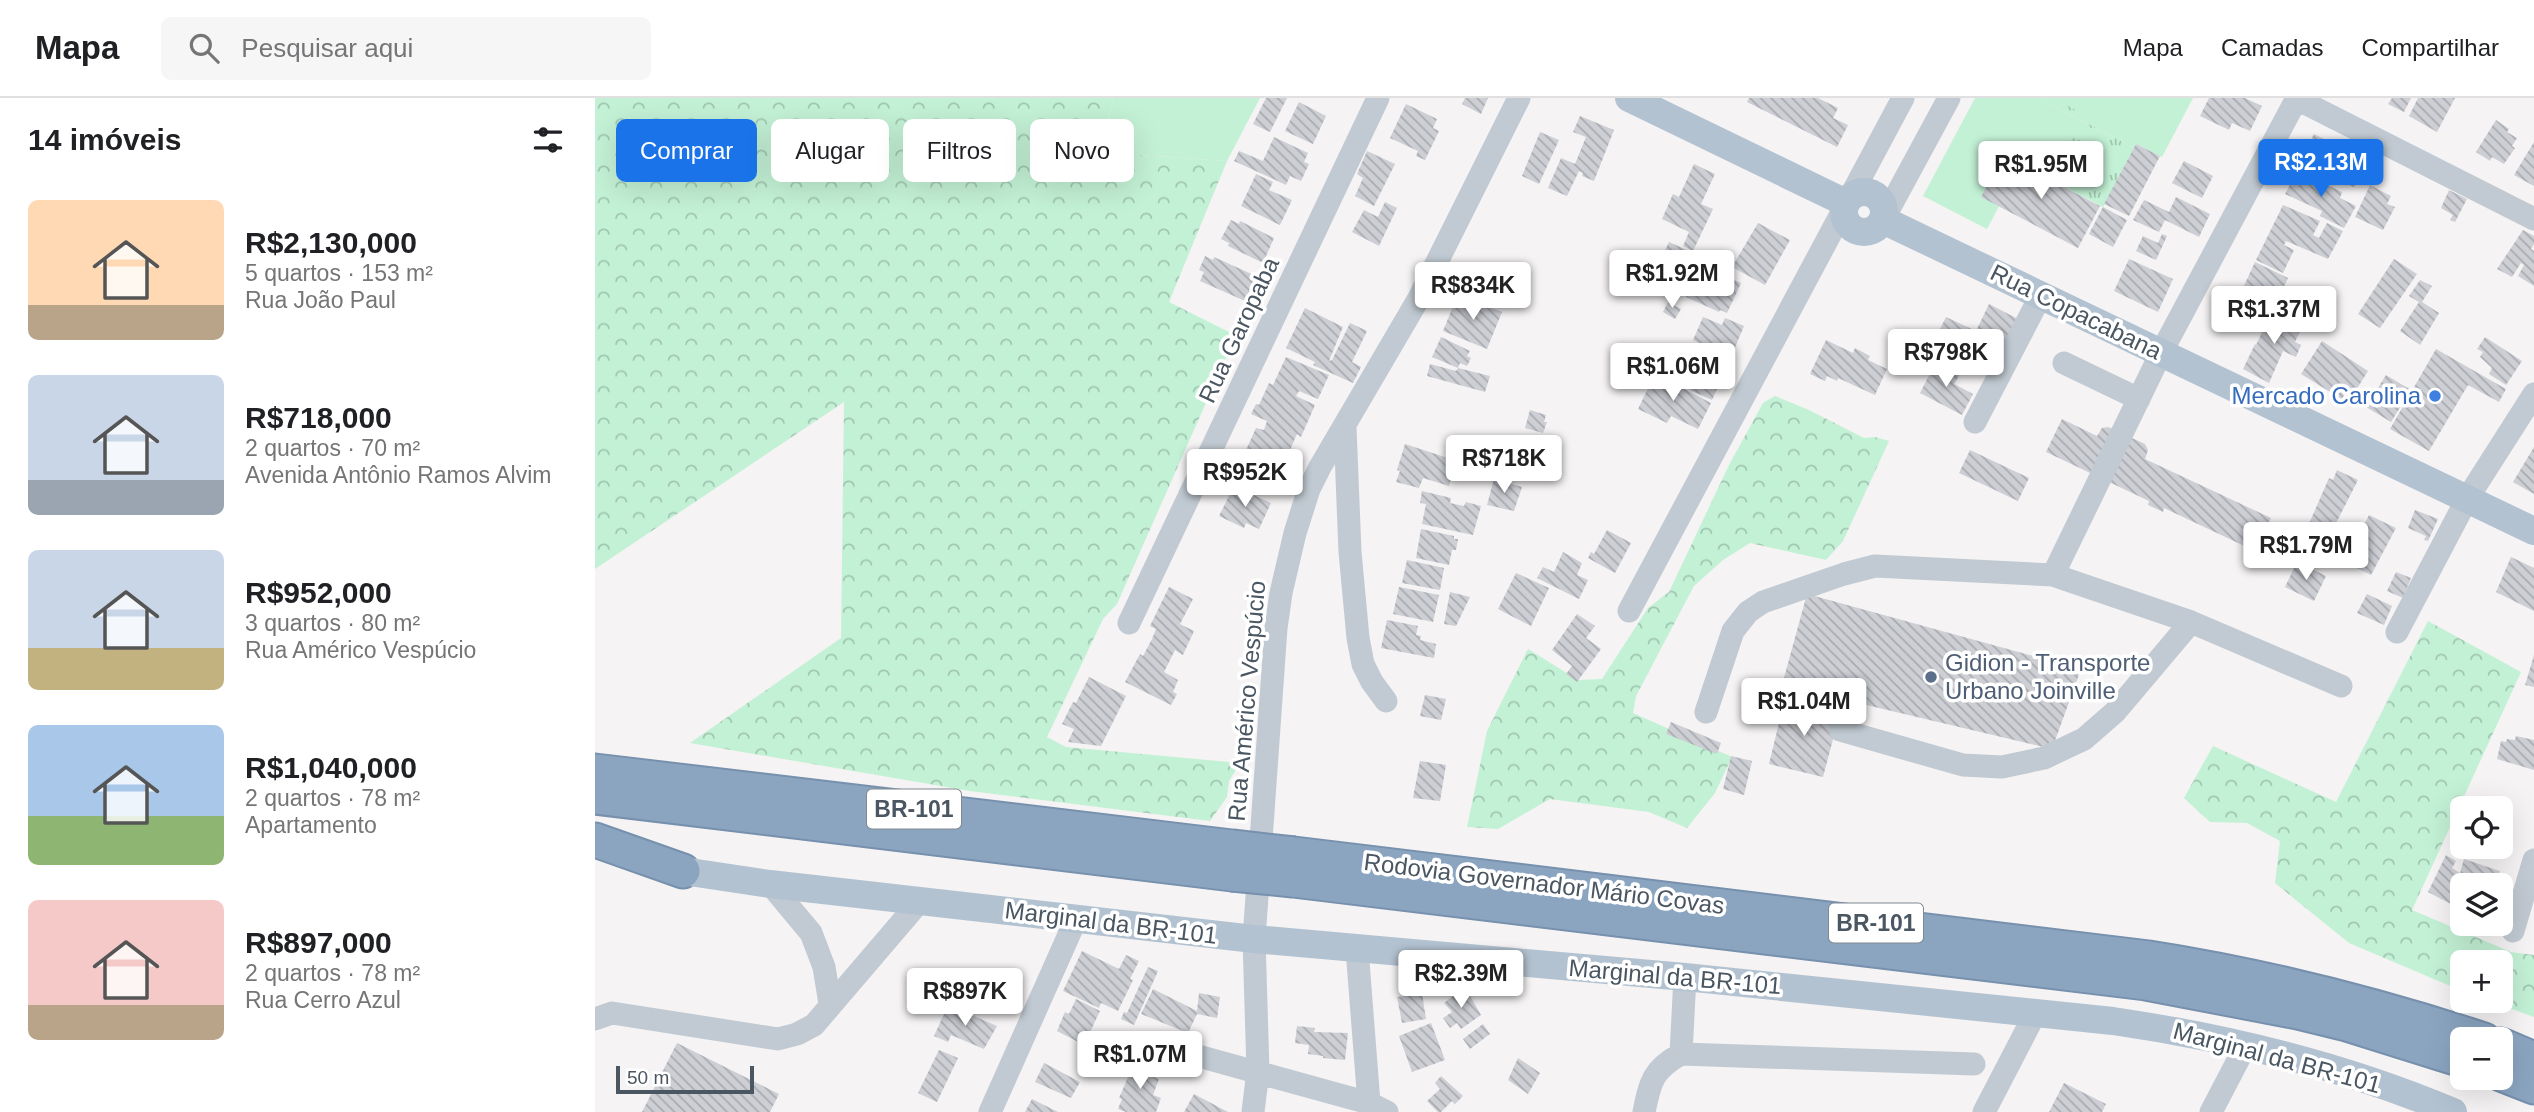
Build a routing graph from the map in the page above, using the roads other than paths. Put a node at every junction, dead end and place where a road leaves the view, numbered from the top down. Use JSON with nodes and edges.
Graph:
{"nodes":[{"id":1,"x":1378,"y":98,"type":"edge"},
{"id":2,"x":1518,"y":98,"type":"edge"},
{"id":3,"x":1629,"y":98,"type":"edge"},
{"id":4,"x":1903,"y":98,"type":"edge"},
{"id":5,"x":1949,"y":98,"type":"edge"},
{"id":6,"x":2297,"y":98,"type":"edge"},
{"id":7,"x":1846,"y":203,"type":"junction"},
{"id":8,"x":2534,"y":219,"type":"edge"},
{"id":9,"x":1883,"y":220,"type":"junction"},
{"id":10,"x":2041,"y":295,"type":"junction"},
{"id":11,"x":2161,"y":353,"type":"junction"},
{"id":12,"x":2064,"y":363,"type":"dead end"},
{"id":13,"x":2534,"y":394,"type":"edge"},
{"id":14,"x":2139,"y":399,"type":"junction"},
{"id":15,"x":1975,"y":422,"type":"dead end"},
{"id":16,"x":1345,"y":427,"type":"junction"},
{"id":17,"x":2467,"y":499,"type":"junction"},
{"id":18,"x":2534,"y":531,"type":"edge"},
{"id":19,"x":2053,"y":575,"type":"junction"},
{"id":20,"x":1629,"y":611,"type":"dead end"},
{"id":21,"x":1129,"y":622,"type":"dead end"},
{"id":22,"x":2191,"y":622,"type":"junction"},
{"id":23,"x":2397,"y":632,"type":"dead end"},
{"id":24,"x":2341,"y":686,"type":"dead end"},
{"id":25,"x":1386,"y":701,"type":"dead end"},
{"id":26,"x":1706,"y":712,"type":"dead end"},
{"id":27,"x":1840,"y":730,"type":"dead end"},
{"id":28,"x":595,"y":771,"type":"edge"},
{"id":29,"x":595,"y":797,"type":"edge"},
{"id":30,"x":595,"y":840,"type":"edge"},
{"id":31,"x":595,"y":856,"type":"edge"},
{"id":32,"x":1232,"y":860,"type":"junction"},
{"id":33,"x":2534,"y":860,"type":"edge"},
{"id":34,"x":1293,"y":867,"type":"junction"},
{"id":35,"x":683,"y":870,"type":"junction"},
{"id":36,"x":770,"y":884,"type":"junction"},
{"id":37,"x":920,"y":901,"type":"junction"},
{"id":38,"x":1076,"y":919,"type":"junction"},
{"id":39,"x":2513,"y":931,"type":"dead end"},
{"id":40,"x":1254,"y":939,"type":"junction"},
{"id":41,"x":1357,"y":949,"type":"junction"},
{"id":42,"x":1685,"y":977,"type":"junction"},
{"id":43,"x":830,"y":1004,"type":"junction"},
{"id":44,"x":2036,"y":1012,"type":"junction"},
{"id":45,"x":595,"y":1019,"type":"edge"},
{"id":46,"x":2450,"y":1029,"type":"edge"},
{"id":47,"x":2246,"y":1045,"type":"junction"},
{"id":48,"x":2513,"y":1050,"type":"edge"},
{"id":49,"x":1180,"y":1051,"type":"dead end"},
{"id":50,"x":1681,"y":1054,"type":"junction"},
{"id":51,"x":2450,"y":1056,"type":"edge"},
{"id":52,"x":2534,"y":1059,"type":"edge"},
{"id":53,"x":1974,"y":1064,"type":"dead end"},
{"id":54,"x":1258,"y":1071,"type":"junction"},
{"id":55,"x":2513,"y":1079,"type":"edge"},
{"id":56,"x":2534,"y":1087,"type":"edge"},
{"id":57,"x":1378,"y":1108,"type":"edge"},
{"id":58,"x":990,"y":1112,"type":"edge"},
{"id":59,"x":1253,"y":1112,"type":"edge"},
{"id":60,"x":1644,"y":1112,"type":"edge"},
{"id":61,"x":1984,"y":1112,"type":"edge"},
{"id":62,"x":2211,"y":1112,"type":"edge"},
{"id":63,"x":2453,"y":1112,"type":"edge"}],
"edges":[{"from":1,"to":21,"type":"street","name":"Rua Garopaba"},
{"from":2,"to":16,"type":"street","name":"Rua Américo Vespúcio"},
{"from":3,"to":7,"type":"main road"},
{"from":4,"to":7,"type":"street"},
{"from":5,"to":9,"type":"street"},
{"from":6,"to":8,"type":"street"},
{"from":6,"to":11,"type":"street"},
{"from":7,"to":9,"type":"main road"},
{"from":7,"to":20,"type":"street"},
{"from":9,"to":10,"type":"main road","name":"Rua Copacabana"},
{"from":10,"to":11,"type":"main road","name":"Rua Copacabana"},
{"from":10,"to":15,"type":"street"},
{"from":11,"to":14,"type":"street"},
{"from":11,"to":17,"type":"main road","name":"Rua Copacabana"},
{"from":12,"to":14,"type":"street"},
{"from":13,"to":17,"type":"street"},
{"from":14,"to":19,"type":"street"},
{"from":16,"to":25,"type":"street"},
{"from":16,"to":40,"type":"street","name":"Rua Américo Vespúcio"},
{"from":17,"to":18,"type":"main road","name":"Rua Copacabana"},
{"from":17,"to":23,"type":"street"},
{"from":19,"to":22,"type":"street"},
{"from":19,"to":26,"type":"street"},
{"from":22,"to":24,"type":"street"},
{"from":22,"to":27,"type":"street"},
{"from":28,"to":32,"type":"highway","name":"Rodovia Governador Mário Covas","number":"BR-101"},
{"from":29,"to":32,"type":"highway","name":"Rodovia Governador Mário Covas","number":"BR-101"},
{"from":30,"to":35,"type":"highway"},
{"from":31,"to":35,"type":"street","name":"Marginal da BR-101"},
{"from":32,"to":34,"type":"highway","name":"Rodovia Governador Mário Covas","number":"BR-101","bridge":true},
{"from":33,"to":39,"type":"street"},
{"from":34,"to":46,"type":"highway","name":"Rodovia Governador Mário Covas","number":"BR-101"},
{"from":34,"to":51,"type":"highway","name":"Rodovia Governador Mário Covas","number":"BR-101"},
{"from":35,"to":36,"type":"main road","name":"Marginal da BR-101"},
{"from":36,"to":37,"type":"main road","name":"Marginal da BR-101"},
{"from":36,"to":43,"type":"street"},
{"from":37,"to":38,"type":"main road","name":"Marginal da BR-101"},
{"from":37,"to":43,"type":"street"},
{"from":38,"to":40,"type":"main road","name":"Marginal da BR-101"},
{"from":38,"to":58,"type":"street"},
{"from":40,"to":41,"type":"main road","name":"Marginal da BR-101"},
{"from":40,"to":54,"type":"street","name":"Rua Américo Vespúcio"},
{"from":41,"to":42,"type":"main road","name":"Marginal da BR-101"},
{"from":41,"to":57,"type":"street"},
{"from":42,"to":44,"type":"main road","name":"Marginal da BR-101"},
{"from":42,"to":50,"type":"street"},
{"from":43,"to":45,"type":"street"},
{"from":44,"to":47,"type":"main road","name":"Marginal da BR-101"},
{"from":44,"to":61,"type":"street"},
{"from":47,"to":62,"type":"street"},
{"from":47,"to":63,"type":"main road","name":"Marginal da BR-101"},
{"from":48,"to":52,"type":"highway"},
{"from":49,"to":54,"type":"street"},
{"from":50,"to":53,"type":"street"},
{"from":50,"to":60,"type":"street"},
{"from":54,"to":57,"type":"street"},
{"from":54,"to":59,"type":"street","name":"Rua Américo Vespúcio"},
{"from":55,"to":56,"type":"highway"}]}
